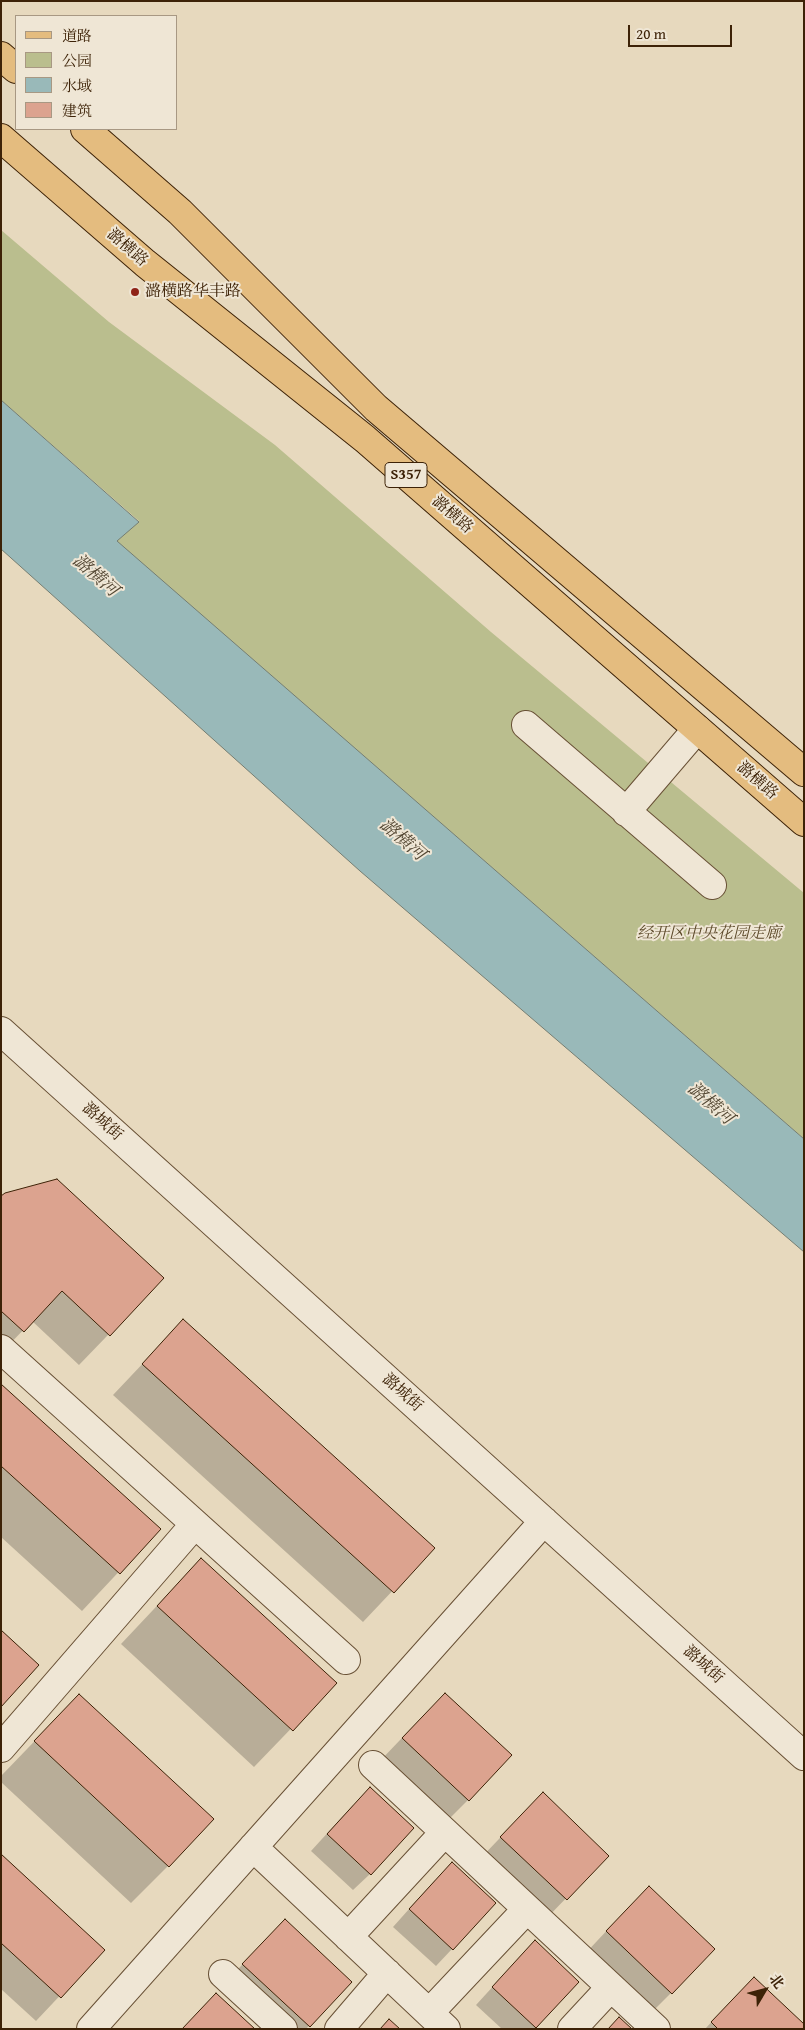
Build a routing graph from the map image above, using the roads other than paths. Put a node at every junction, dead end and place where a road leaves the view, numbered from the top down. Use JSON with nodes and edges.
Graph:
{"nodes":[{"id":1,"x":1,"y":56,"type":"edge"},
{"id":2,"x":15,"y":68,"type":"edge"},
{"id":3,"x":86,"y":130,"type":"edge"},
{"id":4,"x":1,"y":138,"type":"edge"},
{"id":5,"x":526,"y":725,"type":"dead end"},
{"id":6,"x":697,"y":729,"type":"junction"},
{"id":7,"x":804,"y":772,"type":"edge"},
{"id":8,"x":626,"y":812,"type":"junction"},
{"id":9,"x":804,"y":822,"type":"edge"},
{"id":10,"x":712,"y":886,"type":"dead end"},
{"id":11,"x":1,"y":1031,"type":"edge"},
{"id":12,"x":1,"y":1349,"type":"edge"},
{"id":13,"x":544,"y":1521,"type":"junction"},
{"id":14,"x":195,"y":1524,"type":"junction"},
{"id":15,"x":346,"y":1660,"type":"dead end"},
{"id":16,"x":1,"y":1748,"type":"edge"},
{"id":17,"x":804,"y":1756,"type":"edge"},
{"id":18,"x":373,"y":1765,"type":"dead end"},
{"id":19,"x":444,"y":1833,"type":"junction"},
{"id":20,"x":253,"y":1847,"type":"junction"},
{"id":21,"x":527,"y":1909,"type":"junction"},
{"id":22,"x":348,"y":1937,"type":"junction"},
{"id":23,"x":387,"y":1973,"type":"junction"},
{"id":24,"x":223,"y":1974,"type":"dead end"},
{"id":25,"x":611,"y":1987,"type":"junction"},
{"id":26,"x":438,"y":2021,"type":"edge"},
{"id":27,"x":91,"y":2029,"type":"edge"},
{"id":28,"x":283,"y":2029,"type":"edge"},
{"id":29,"x":339,"y":2029,"type":"edge"},
{"id":30,"x":572,"y":2029,"type":"edge"},
{"id":31,"x":656,"y":2029,"type":"edge"}],
"edges":[{"from":1,"to":2,"type":"main road"},
{"from":3,"to":7,"type":"main road","name":"潞横路","number":"S357"},
{"from":4,"to":6,"type":"main road","name":"潞横路","number":"S357"},
{"from":5,"to":8,"type":"street"},
{"from":6,"to":8,"type":"street"},
{"from":6,"to":9,"type":"main road","name":"潞横路","number":"S357"},
{"from":8,"to":10,"type":"street"},
{"from":11,"to":13,"type":"street","name":"潞城街"},
{"from":12,"to":14,"type":"street"},
{"from":13,"to":17,"type":"street","name":"潞城街"},
{"from":13,"to":20,"type":"street"},
{"from":14,"to":15,"type":"street"},
{"from":14,"to":16,"type":"street"},
{"from":18,"to":19,"type":"street"},
{"from":19,"to":21,"type":"street"},
{"from":19,"to":22,"type":"street"},
{"from":20,"to":22,"type":"street"},
{"from":20,"to":27,"type":"street"},
{"from":21,"to":25,"type":"street"},
{"from":21,"to":26,"type":"street"},
{"from":22,"to":23,"type":"street"},
{"from":23,"to":26,"type":"street"},
{"from":23,"to":29,"type":"street"},
{"from":24,"to":28,"type":"street"},
{"from":25,"to":30,"type":"street"},
{"from":25,"to":31,"type":"street"}]}
